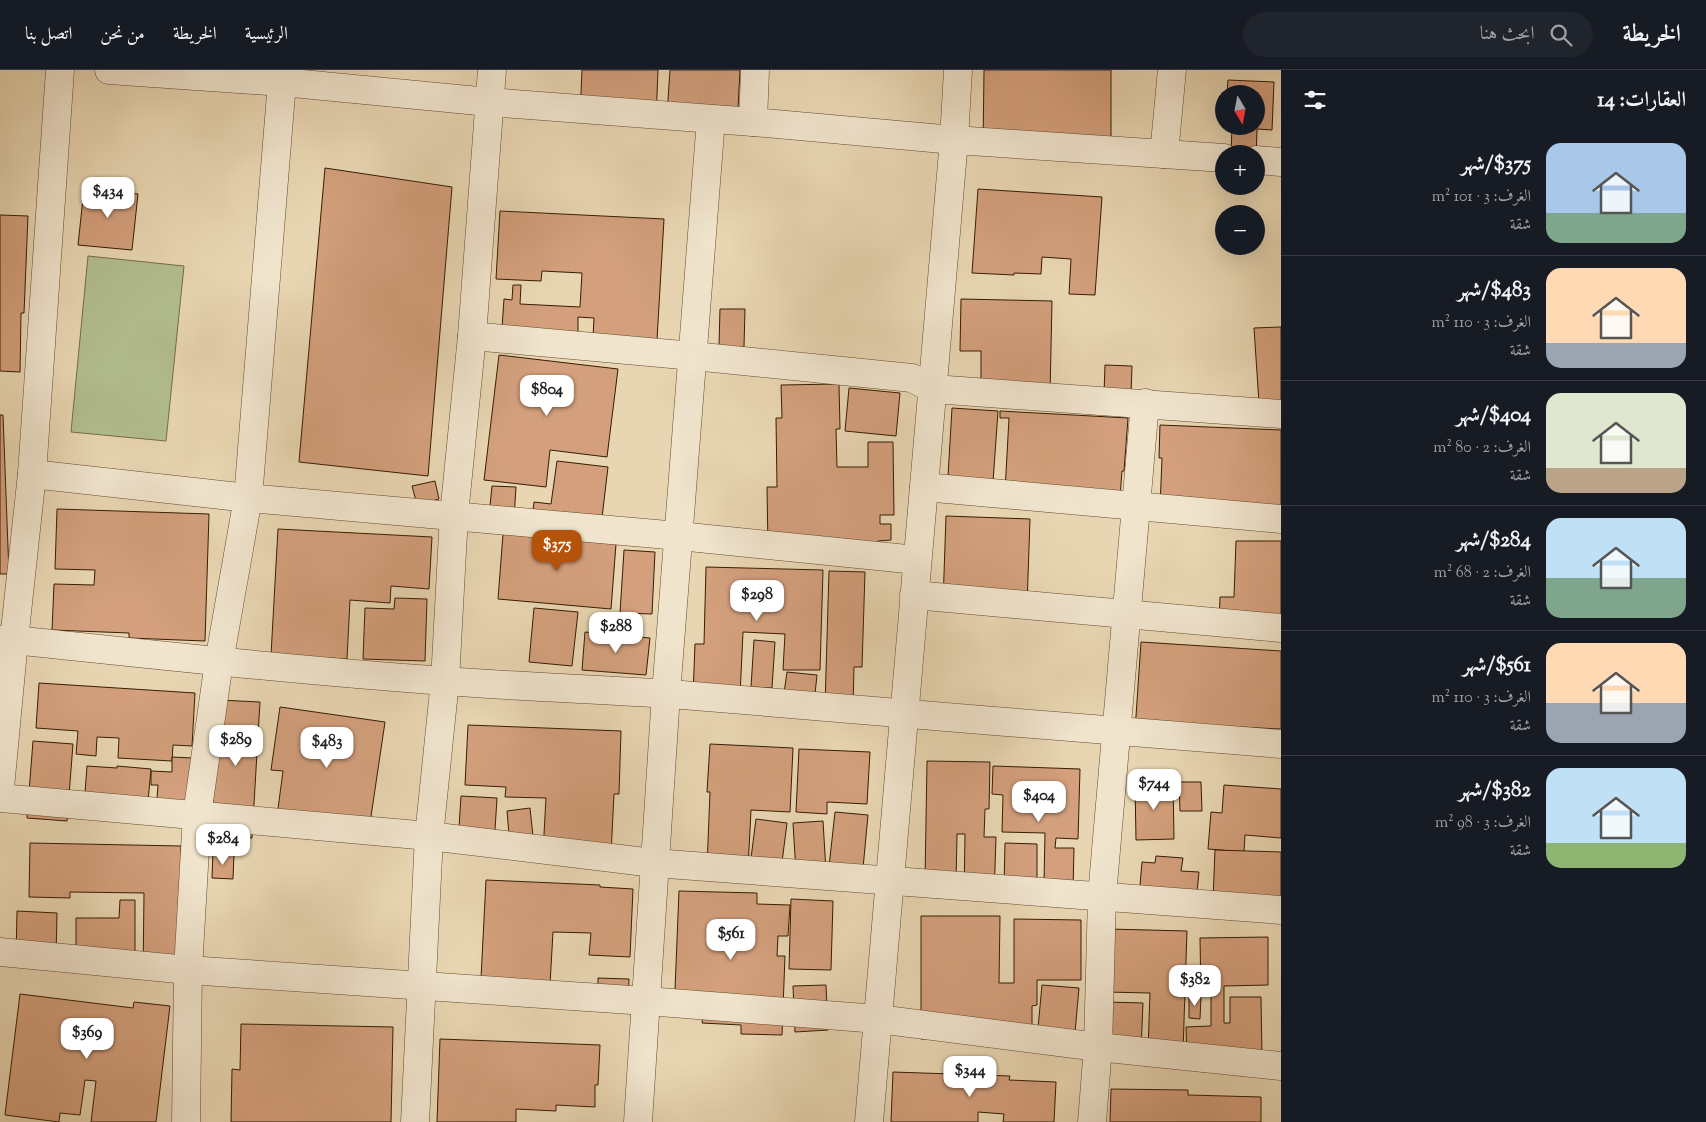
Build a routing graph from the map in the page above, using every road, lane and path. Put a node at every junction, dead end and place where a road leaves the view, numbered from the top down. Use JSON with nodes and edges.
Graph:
{"nodes":[{"id":1,"x":60,"y":70,"type":"edge"},
{"id":2,"x":109,"y":70,"type":"edge"},
{"id":3,"x":492,"y":70,"type":"edge"},
{"id":4,"x":755,"y":70,"type":"edge"},
{"id":5,"x":958,"y":70,"type":"edge"},
{"id":6,"x":1172,"y":70,"type":"edge"},
{"id":7,"x":282,"y":82,"type":"junction"},
{"id":8,"x":489,"y":102,"type":"junction"},
{"id":9,"x":711,"y":119,"type":"junction"},
{"id":10,"x":753,"y":122,"type":"junction"},
{"id":11,"x":954,"y":140,"type":"junction"},
{"id":12,"x":1164,"y":154,"type":"junction"},
{"id":13,"x":1215,"y":157,"type":"edge"},
{"id":14,"x":1265,"y":161,"type":"edge"},
{"id":15,"x":1281,"y":162,"type":"edge"},
{"id":16,"x":472,"y":336,"type":"junction"},
{"id":17,"x":693,"y":356,"type":"junction"},
{"id":18,"x":932,"y":389,"type":"junction"},
{"id":19,"x":1145,"y":404,"type":"junction"},
{"id":20,"x":1281,"y":414,"type":"edge"},
{"id":21,"x":32,"y":474,"type":"junction"},
{"id":22,"x":924,"y":487,"type":"junction"},
{"id":23,"x":248,"y":498,"type":"junction"},
{"id":24,"x":1136,"y":506,"type":"junction"},
{"id":25,"x":454,"y":515,"type":"junction"},
{"id":26,"x":1281,"y":519,"type":"edge"},
{"id":27,"x":679,"y":536,"type":"junction"},
{"id":28,"x":917,"y":560,"type":"junction"},
{"id":29,"x":914,"y":595,"type":"junction"},
{"id":30,"x":1126,"y":613,"type":"junction"},
{"id":31,"x":1281,"y":628,"type":"edge"},
{"id":32,"x":7,"y":640,"type":"edge"},
{"id":33,"x":219,"y":662,"type":"junction"},
{"id":34,"x":445,"y":681,"type":"junction"},
{"id":35,"x":666,"y":694,"type":"junction"},
{"id":36,"x":904,"y":713,"type":"junction"},
{"id":37,"x":1115,"y":732,"type":"junction"},
{"id":38,"x":1281,"y":744,"type":"edge"},
{"id":39,"x":0,"y":788,"type":"edge"},
{"id":40,"x":0,"y":798,"type":"edge"},
{"id":41,"x":197,"y":815,"type":"junction"},
{"id":42,"x":428,"y":836,"type":"junction"},
{"id":43,"x":654,"y":863,"type":"junction"},
{"id":44,"x":889,"y":880,"type":"junction"},
{"id":45,"x":1102,"y":896,"type":"junction"},
{"id":46,"x":1281,"y":910,"type":"edge"},
{"id":47,"x":0,"y":952,"type":"edge"},
{"id":48,"x":188,"y":970,"type":"junction"},
{"id":49,"x":422,"y":987,"type":"junction"},
{"id":50,"x":646,"y":1001,"type":"junction"},
{"id":51,"x":878,"y":1020,"type":"junction"},
{"id":52,"x":1098,"y":1047,"type":"junction"},
{"id":53,"x":1281,"y":1066,"type":"edge"},
{"id":54,"x":186,"y":1122,"type":"edge"},
{"id":55,"x":415,"y":1122,"type":"edge"},
{"id":56,"x":638,"y":1122,"type":"edge"},
{"id":57,"x":869,"y":1122,"type":"edge"},
{"id":58,"x":1092,"y":1122,"type":"edge"}],
"edges":[{"from":1,"to":21,"type":"street"},
{"from":2,"to":7,"type":"street"},
{"from":3,"to":8,"type":"street"},
{"from":4,"to":10,"type":"street"},
{"from":5,"to":11,"type":"street"},
{"from":6,"to":12,"type":"street"},
{"from":7,"to":8,"type":"street"},
{"from":7,"to":23,"type":"street"},
{"from":8,"to":9,"type":"street"},
{"from":8,"to":16,"type":"street"},
{"from":9,"to":10,"type":"street"},
{"from":9,"to":17,"type":"street"},
{"from":10,"to":11,"type":"street"},
{"from":11,"to":12,"type":"street"},
{"from":11,"to":18,"type":"street"},
{"from":12,"to":13,"type":"street"},
{"from":14,"to":15,"type":"street"},
{"from":16,"to":17,"type":"street"},
{"from":16,"to":25,"type":"street"},
{"from":17,"to":18,"type":"street"},
{"from":17,"to":27,"type":"street"},
{"from":18,"to":19,"type":"street"},
{"from":18,"to":22,"type":"street"},
{"from":19,"to":20,"type":"street"},
{"from":19,"to":24,"type":"street"},
{"from":21,"to":23,"type":"street"},
{"from":21,"to":32,"type":"street"},
{"from":22,"to":24,"type":"street"},
{"from":22,"to":28,"type":"street"},
{"from":23,"to":25,"type":"street"},
{"from":23,"to":33,"type":"street"},
{"from":24,"to":26,"type":"street"},
{"from":24,"to":30,"type":"street"},
{"from":25,"to":27,"type":"street"},
{"from":25,"to":34,"type":"street"},
{"from":27,"to":28,"type":"street"},
{"from":27,"to":35,"type":"street"},
{"from":28,"to":29,"type":"street"},
{"from":29,"to":30,"type":"street"},
{"from":29,"to":36,"type":"street"},
{"from":30,"to":31,"type":"street"},
{"from":30,"to":37,"type":"street"},
{"from":32,"to":33,"type":"street"},
{"from":32,"to":39,"type":"street"},
{"from":33,"to":34,"type":"street"},
{"from":33,"to":41,"type":"street"},
{"from":34,"to":35,"type":"street"},
{"from":34,"to":42,"type":"street"},
{"from":35,"to":36,"type":"street"},
{"from":35,"to":43,"type":"street"},
{"from":36,"to":37,"type":"street"},
{"from":36,"to":44,"type":"street"},
{"from":37,"to":38,"type":"street"},
{"from":37,"to":45,"type":"street"},
{"from":40,"to":41,"type":"street"},
{"from":41,"to":42,"type":"street"},
{"from":41,"to":48,"type":"street"},
{"from":42,"to":43,"type":"street"},
{"from":42,"to":49,"type":"street"},
{"from":43,"to":44,"type":"street"},
{"from":43,"to":50,"type":"street"},
{"from":44,"to":45,"type":"street"},
{"from":44,"to":51,"type":"street"},
{"from":45,"to":46,"type":"street"},
{"from":45,"to":52,"type":"street"},
{"from":47,"to":48,"type":"street"},
{"from":48,"to":49,"type":"street"},
{"from":48,"to":54,"type":"street"},
{"from":49,"to":50,"type":"street"},
{"from":49,"to":55,"type":"street"},
{"from":50,"to":51,"type":"street"},
{"from":50,"to":56,"type":"street"},
{"from":51,"to":52,"type":"street"},
{"from":51,"to":57,"type":"street"},
{"from":52,"to":53,"type":"street"},
{"from":52,"to":58,"type":"street"}]}
